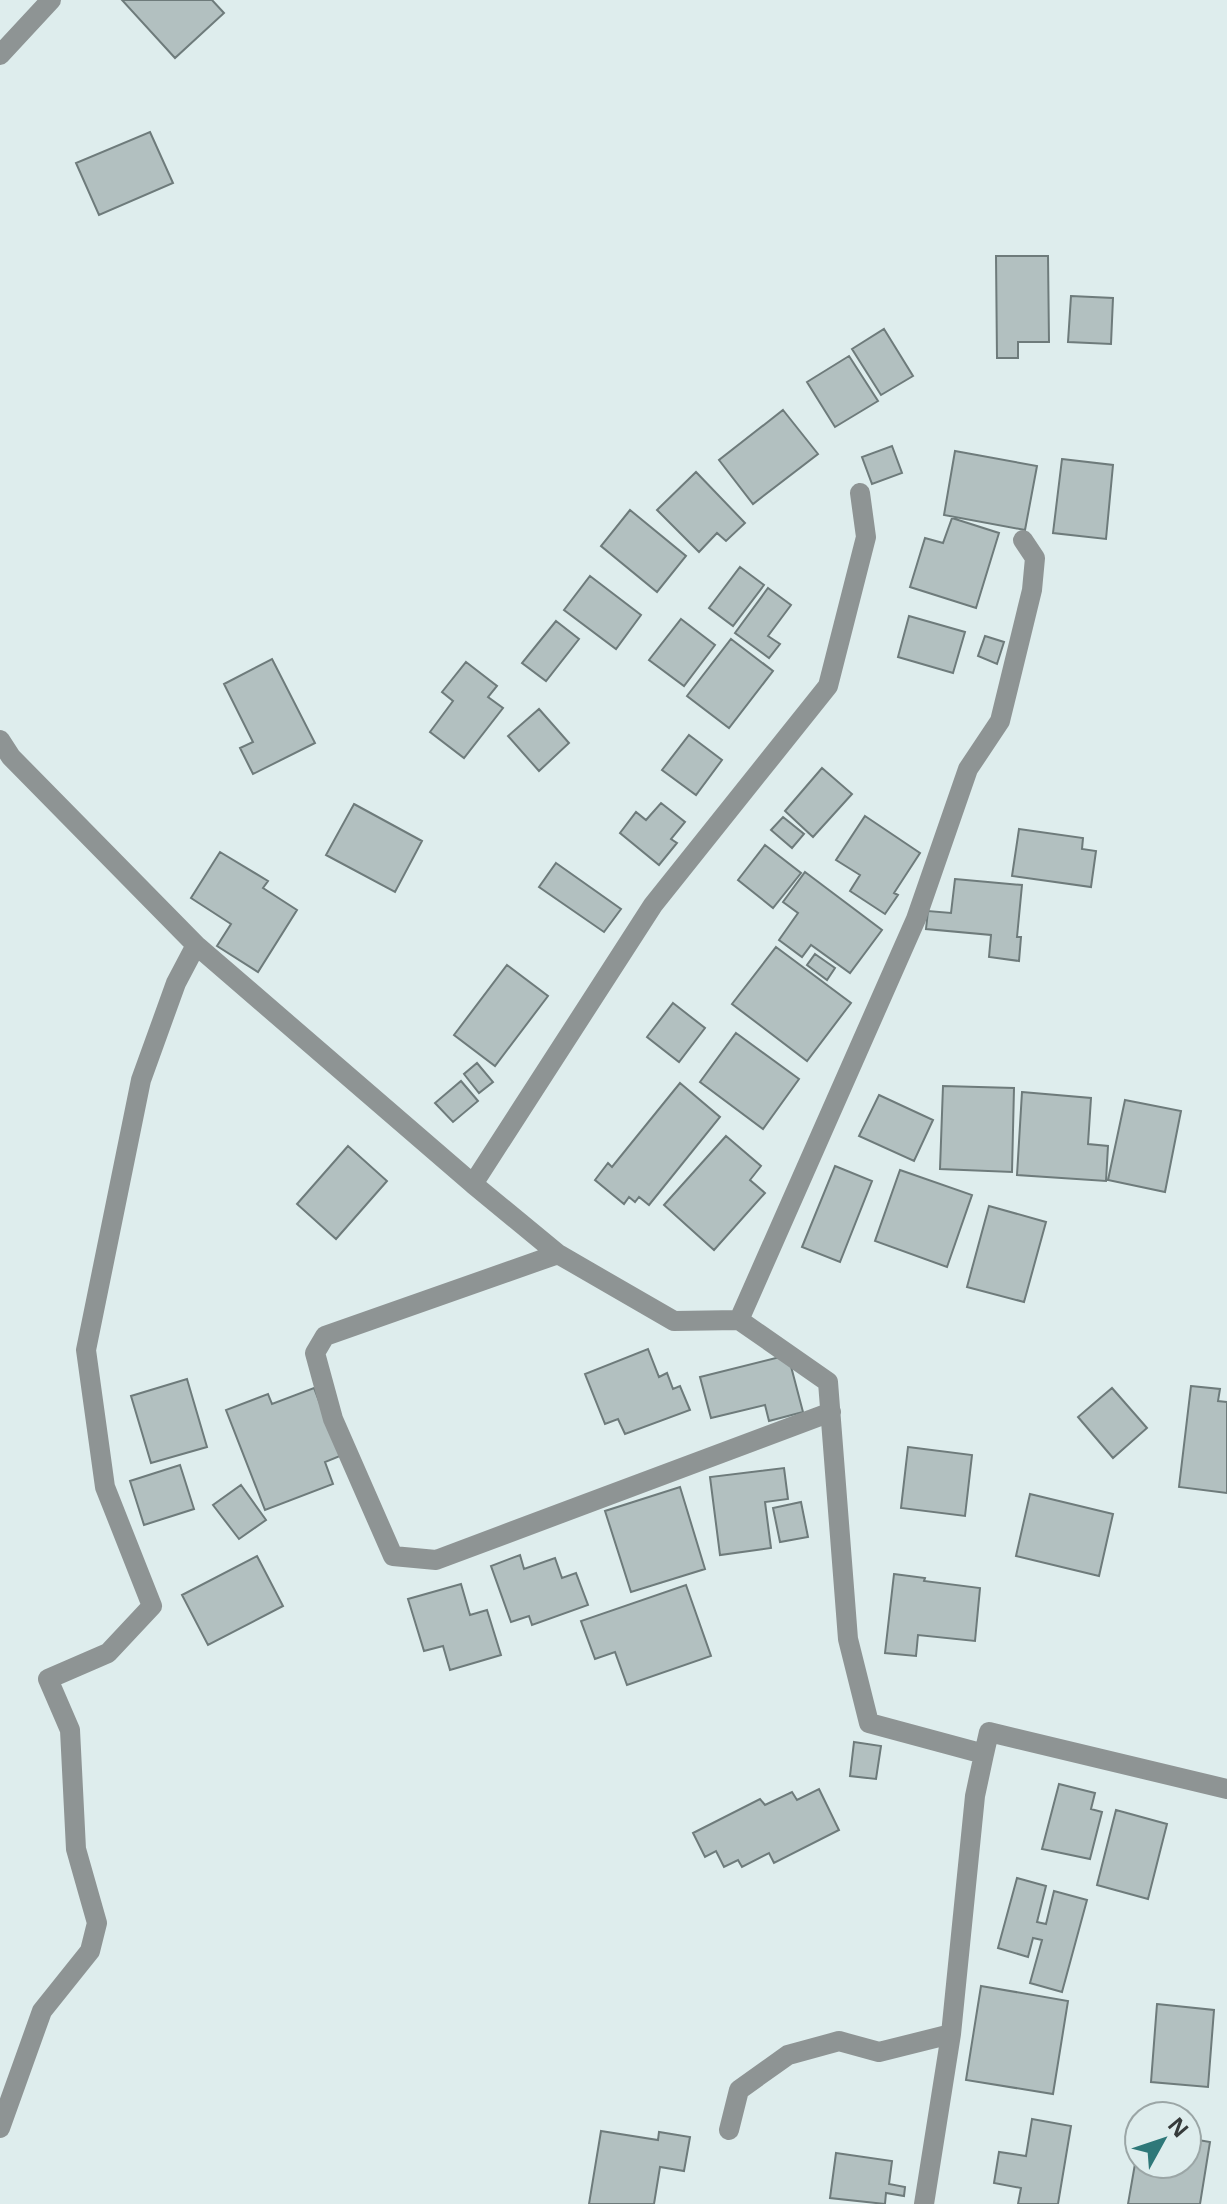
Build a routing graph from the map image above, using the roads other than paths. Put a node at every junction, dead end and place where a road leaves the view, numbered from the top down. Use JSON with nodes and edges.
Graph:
{"nodes":[{"id":1,"x":51,"y":0,"type":"edge"},
{"id":2,"x":0,"y":55,"type":"edge"},
{"id":3,"x":860,"y":493,"type":"dead end"},
{"id":4,"x":1023,"y":540,"type":"dead end"},
{"id":5,"x":0,"y":740,"type":"edge"},
{"id":6,"x":196,"y":945,"type":"junction"},
{"id":7,"x":473,"y":1184,"type":"junction"},
{"id":8,"x":558,"y":1254,"type":"junction"},
{"id":9,"x":739,"y":1320,"type":"junction"},
{"id":10,"x":831,"y":1412,"type":"junction"},
{"id":11,"x":984,"y":1754,"type":"junction"},
{"id":12,"x":1227,"y":1789,"type":"edge"},
{"id":13,"x":951,"y":2034,"type":"junction"},
{"id":14,"x":0,"y":2128,"type":"edge"},
{"id":15,"x":729,"y":2130,"type":"dead end"},
{"id":16,"x":924,"y":2204,"type":"edge"}],
"edges":[{"from":1,"to":2,"type":"street"},
{"from":3,"to":7,"type":"street"},
{"from":4,"to":9,"type":"street"},
{"from":5,"to":6,"type":"street"},
{"from":6,"to":7,"type":"street"},
{"from":6,"to":14,"type":"street"},
{"from":7,"to":8,"type":"street"},
{"from":8,"to":9,"type":"street"},
{"from":8,"to":10,"type":"street"},
{"from":9,"to":10,"type":"street"},
{"from":10,"to":11,"type":"street"},
{"from":11,"to":12,"type":"street"},
{"from":11,"to":13,"type":"street"},
{"from":13,"to":15,"type":"street"},
{"from":13,"to":16,"type":"street"}]}
